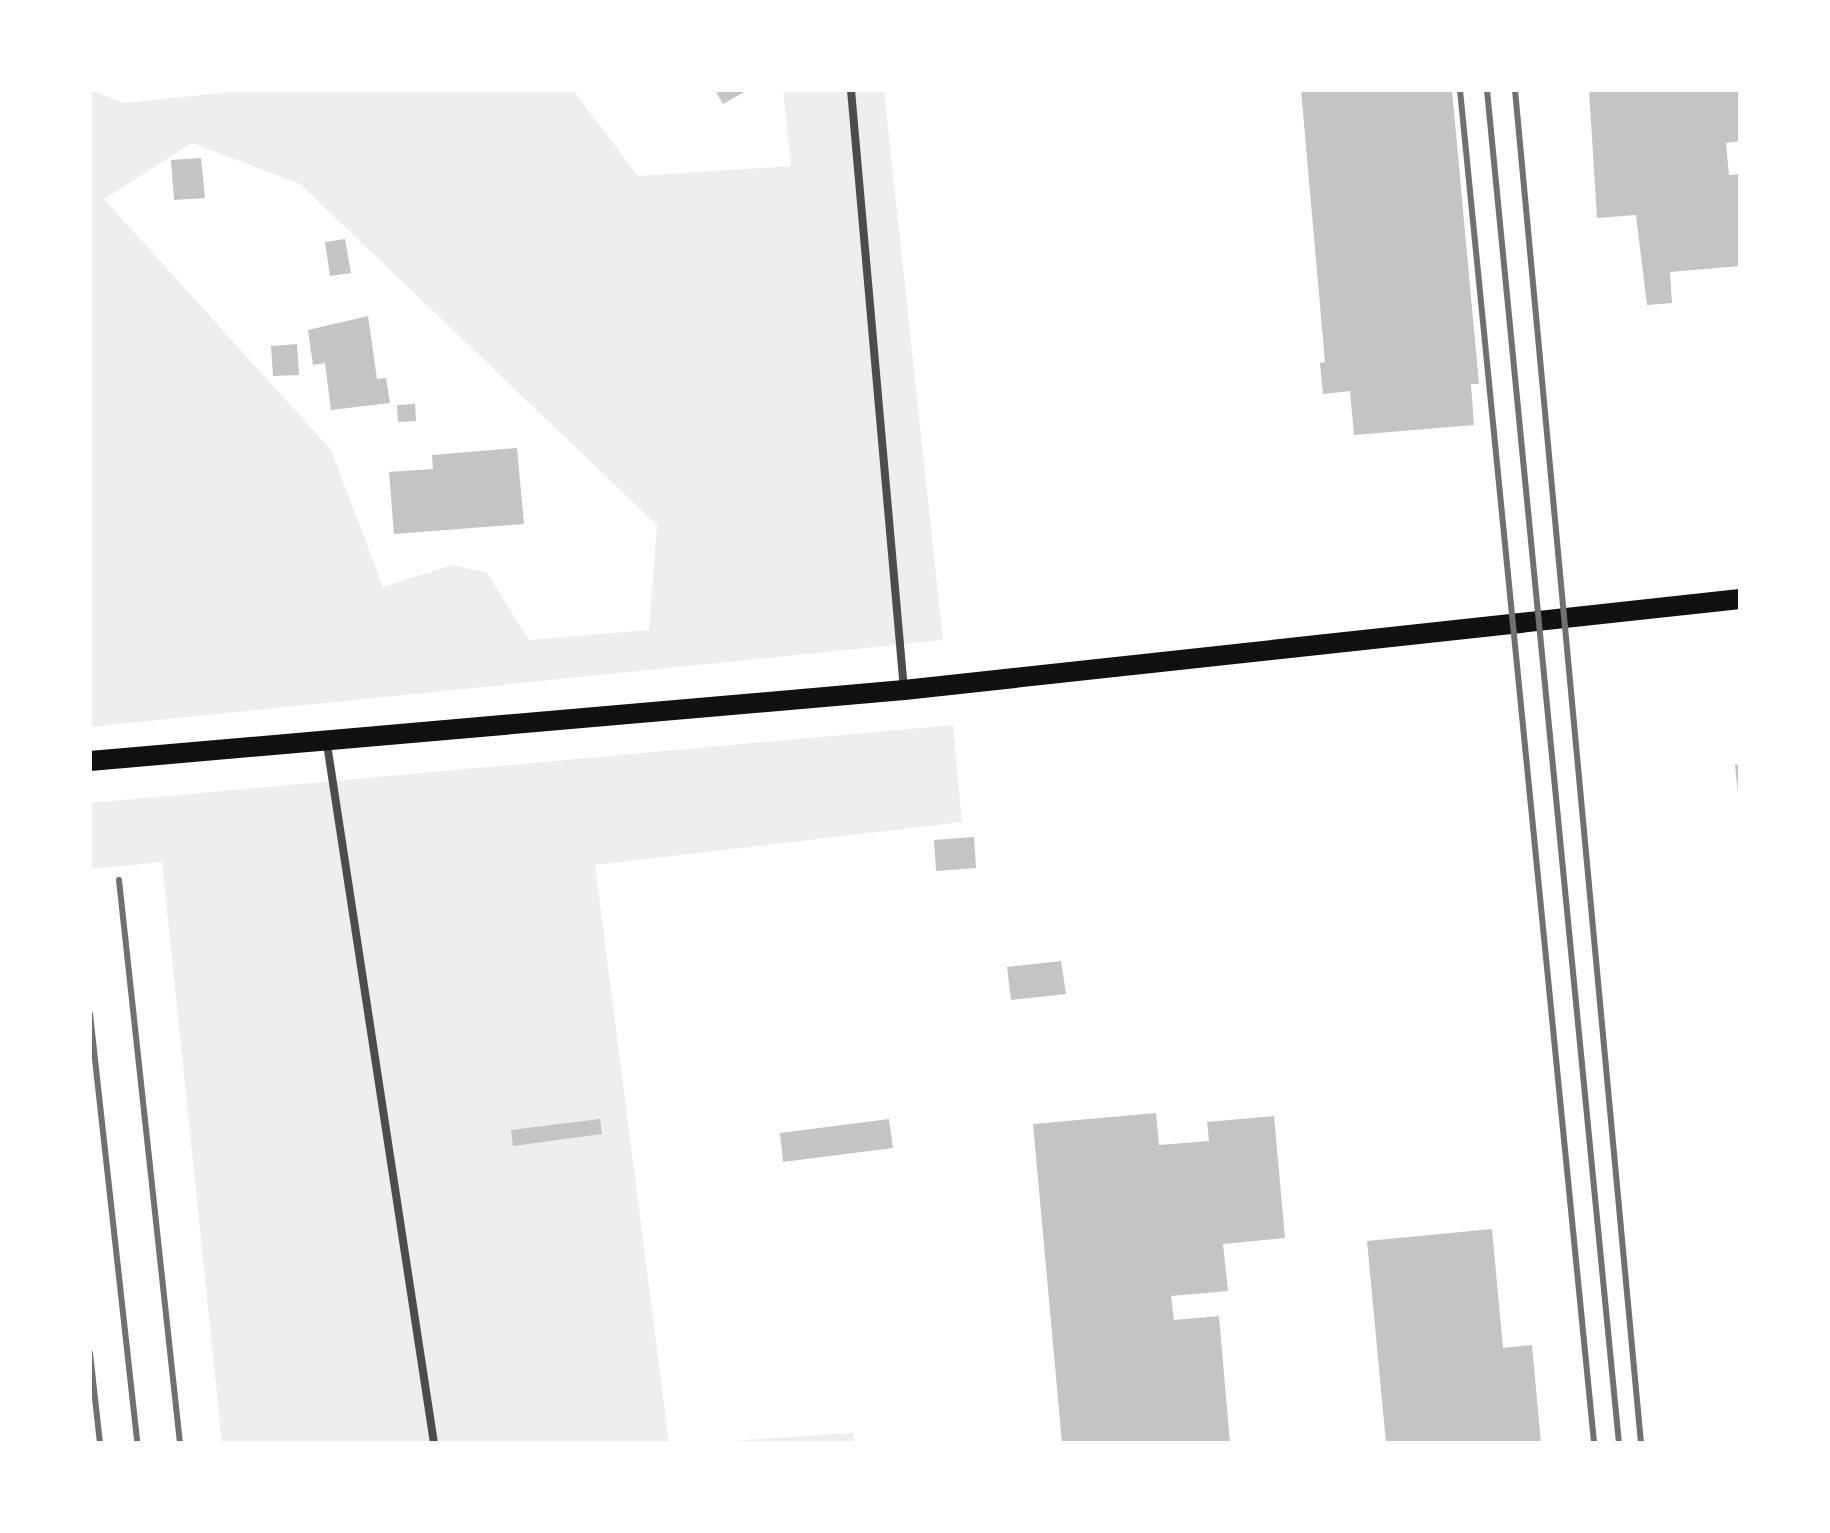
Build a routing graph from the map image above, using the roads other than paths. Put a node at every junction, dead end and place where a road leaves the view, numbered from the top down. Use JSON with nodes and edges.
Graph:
{"nodes":[{"id":1,"x":851,"y":90,"type":"edge"},
{"id":2,"x":1740,"y":599,"type":"edge"},
{"id":3,"x":904,"y":690,"type":"junction"},
{"id":4,"x":327,"y":744,"type":"junction"},
{"id":5,"x":90,"y":761,"type":"edge"},
{"id":6,"x":434,"y":1443,"type":"edge"}],
"edges":[{"from":1,"to":3,"type":"street"},
{"from":2,"to":3,"type":"main road"},
{"from":3,"to":4,"type":"main road"},
{"from":4,"to":5,"type":"main road"},
{"from":4,"to":6,"type":"street"}]}
